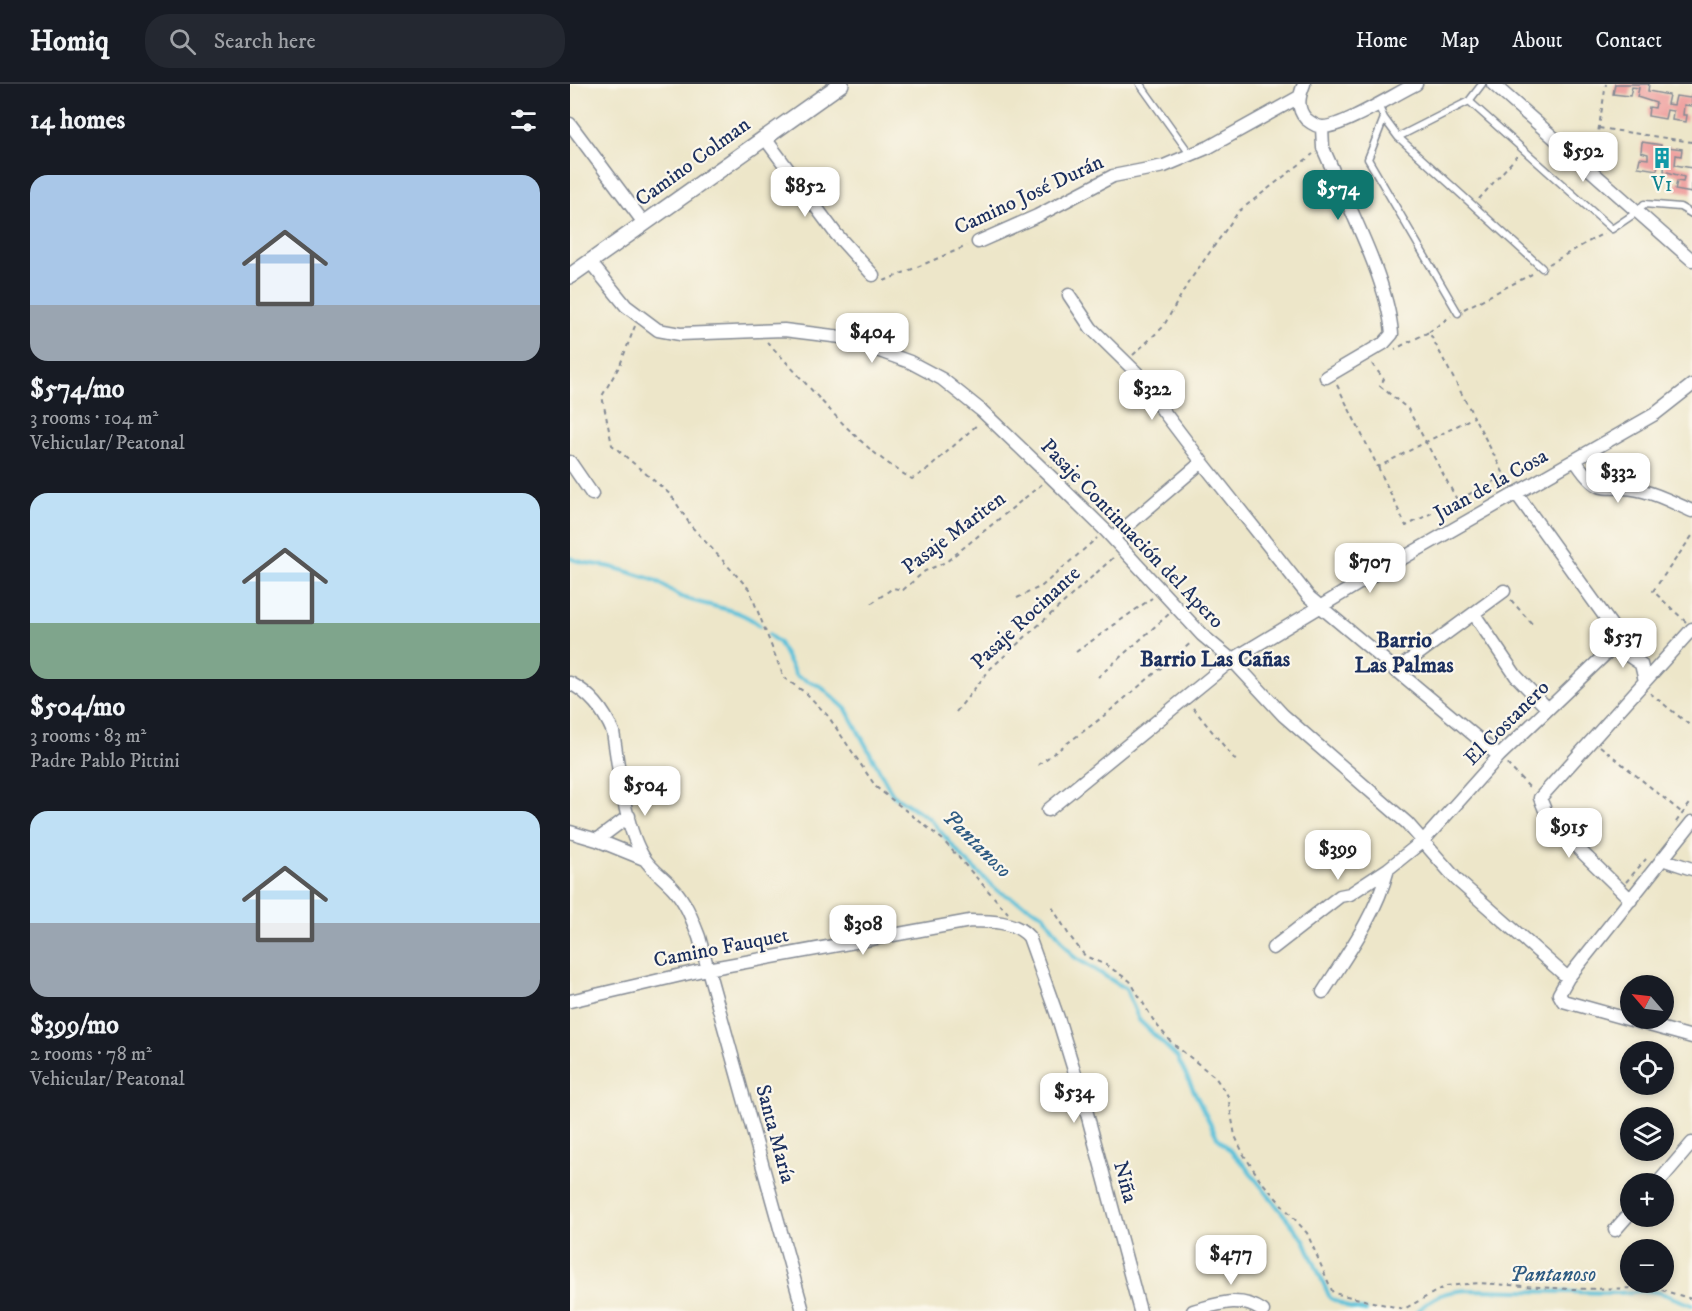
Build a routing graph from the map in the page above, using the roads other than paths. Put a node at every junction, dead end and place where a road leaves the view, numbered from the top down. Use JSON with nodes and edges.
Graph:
{"nodes":[{"id":1,"x":841,"y":84,"type":"edge"},
{"id":2,"x":1140,"y":84,"type":"edge"},
{"id":3,"x":1304,"y":84,"type":"edge"},
{"id":4,"x":1416,"y":84,"type":"edge"},
{"id":5,"x":1482,"y":84,"type":"edge"},
{"id":6,"x":1493,"y":84,"type":"edge"},
{"id":7,"x":1299,"y":97,"type":"junction"},
{"id":8,"x":1469,"y":101,"type":"junction"},
{"id":9,"x":1378,"y":103,"type":"junction"},
{"id":10,"x":1384,"y":118,"type":"junction"},
{"id":11,"x":570,"y":124,"type":"edge"},
{"id":12,"x":1322,"y":127,"type":"junction"},
{"id":13,"x":764,"y":137,"type":"junction"},
{"id":14,"x":1398,"y":138,"type":"junction"},
{"id":15,"x":1191,"y":155,"type":"junction"},
{"id":16,"x":1637,"y":212,"type":"junction"},
{"id":17,"x":1692,"y":214,"type":"edge"},
{"id":18,"x":644,"y":223,"type":"junction"},
{"id":19,"x":978,"y":242,"type":"road end"},
{"id":20,"x":1692,"y":260,"type":"edge"},
{"id":21,"x":590,"y":262,"type":"junction"},
{"id":22,"x":1542,"y":268,"type":"dead end"},
{"id":23,"x":873,"y":275,"type":"road end"},
{"id":24,"x":570,"y":276,"type":"edge"},
{"id":25,"x":1069,"y":295,"type":"dead end"},
{"id":26,"x":1458,"y":313,"type":"road end"},
{"id":27,"x":1330,"y":379,"type":"road end"},
{"id":28,"x":1692,"y":385,"type":"edge"},
{"id":29,"x":1575,"y":460,"type":"junction"},
{"id":30,"x":570,"y":462,"type":"edge"},
{"id":31,"x":1202,"y":462,"type":"junction"},
{"id":32,"x":1516,"y":493,"type":"junction"},
{"id":33,"x":592,"y":494,"type":"dead end"},
{"id":34,"x":1692,"y":511,"type":"edge"},
{"id":35,"x":1110,"y":534,"type":"junction"},
{"id":36,"x":1503,"y":591,"type":"road end"},
{"id":37,"x":1320,"y":607,"type":"junction"},
{"id":38,"x":1474,"y":614,"type":"junction"},
{"id":39,"x":1692,"y":628,"type":"edge"},
{"id":40,"x":1617,"y":641,"type":"junction"},
{"id":41,"x":1667,"y":657,"type":"junction"},
{"id":42,"x":1232,"y":660,"type":"junction"},
{"id":43,"x":1641,"y":664,"type":"junction"},
{"id":44,"x":1395,"y":671,"type":"junction"},
{"id":45,"x":570,"y":683,"type":"edge"},
{"id":46,"x":1643,"y":683,"type":"junction"},
{"id":47,"x":1547,"y":708,"type":"junction"},
{"id":48,"x":1499,"y":756,"type":"junction"},
{"id":49,"x":1048,"y":810,"type":"dead end"},
{"id":50,"x":629,"y":816,"type":"junction"},
{"id":51,"x":1692,"y":822,"type":"edge"},
{"id":52,"x":570,"y":832,"type":"edge"},
{"id":53,"x":597,"y":840,"type":"junction"},
{"id":54,"x":1424,"y":840,"type":"junction"},
{"id":55,"x":1656,"y":857,"type":"junction"},
{"id":56,"x":644,"y":859,"type":"junction"},
{"id":57,"x":1692,"y":869,"type":"edge"},
{"id":58,"x":1388,"y":870,"type":"junction"},
{"id":59,"x":1631,"y":900,"type":"junction"},
{"id":60,"x":1022,"y":928,"type":"joint"},
{"id":61,"x":1273,"y":948,"type":"dead end"},
{"id":62,"x":707,"y":969,"type":"junction"},
{"id":63,"x":1568,"y":978,"type":"junction"},
{"id":64,"x":1323,"y":992,"type":"dead end"},
{"id":65,"x":570,"y":1001,"type":"edge"},
{"id":66,"x":1692,"y":1037,"type":"edge"},
{"id":67,"x":1692,"y":1143,"type":"edge"},
{"id":68,"x":1666,"y":1173,"type":"edge"},
{"id":69,"x":1620,"y":1225,"type":"edge"},
{"id":70,"x":1616,"y":1230,"type":"dead end"},
{"id":71,"x":803,"y":1311,"type":"edge"},
{"id":72,"x":1140,"y":1311,"type":"edge"},
{"id":73,"x":1193,"y":1311,"type":"edge"},
{"id":74,"x":1263,"y":1311,"type":"edge"}],
"edges":[{"from":1,"to":13,"type":"street","name":"Camino Colman"},
{"from":2,"to":15,"type":"lane"},
{"from":3,"to":7,"type":"street"},
{"from":4,"to":9,"type":"street"},
{"from":5,"to":8,"type":"lane"},
{"from":6,"to":16,"type":"street"},
{"from":7,"to":12,"type":"street"},
{"from":7,"to":15,"type":"street","name":"Camino José Durán"},
{"from":8,"to":14,"type":"lane"},
{"from":8,"to":16,"type":"lane"},
{"from":9,"to":10,"type":"lane"},
{"from":9,"to":12,"type":"street"},
{"from":10,"to":14,"type":"lane"},
{"from":10,"to":26,"type":"lane"},
{"from":11,"to":18,"type":"street"},
{"from":12,"to":27,"type":"street"},
{"from":13,"to":18,"type":"street","name":"Camino Colman"},
{"from":13,"to":23,"type":"street"},
{"from":14,"to":22,"type":"lane"},
{"from":15,"to":19,"type":"street","name":"Camino José Durán"},
{"from":16,"to":17,"type":"lane"},
{"from":16,"to":20,"type":"street"},
{"from":18,"to":21,"type":"street","name":"Camino Colman"},
{"from":21,"to":24,"type":"street","name":"Camino Colman"},
{"from":21,"to":35,"type":"street","name":"Pasaje Continuación del Apero"},
{"from":25,"to":31,"type":"street"},
{"from":28,"to":29,"type":"street","name":"Juan de la Cosa"},
{"from":29,"to":32,"type":"street","name":"Juan de la Cosa"},
{"from":29,"to":34,"type":"street"},
{"from":30,"to":33,"type":"street"},
{"from":31,"to":35,"type":"street"},
{"from":31,"to":37,"type":"street"},
{"from":32,"to":37,"type":"street","name":"Juan de la Cosa"},
{"from":32,"to":40,"type":"street"},
{"from":35,"to":42,"type":"street","name":"Pasaje Continuación del Apero"},
{"from":36,"to":38,"type":"street"},
{"from":37,"to":42,"type":"street","name":"Juan de la Cosa"},
{"from":37,"to":44,"type":"street"},
{"from":38,"to":44,"type":"street"},
{"from":38,"to":47,"type":"street"},
{"from":39,"to":41,"type":"street"},
{"from":40,"to":43,"type":"street"},
{"from":40,"to":47,"type":"street","name":"El Costanero"},
{"from":41,"to":43,"type":"street"},
{"from":41,"to":46,"type":"street"},
{"from":42,"to":49,"type":"street","name":"Juan de la Cosa"},
{"from":42,"to":54,"type":"street","name":"Pasaje Continuación del Apero"},
{"from":43,"to":46,"type":"street"},
{"from":44,"to":48,"type":"street"},
{"from":45,"to":50,"type":"street"},
{"from":46,"to":59,"type":"street"},
{"from":47,"to":48,"type":"street","name":"El Costanero"},
{"from":48,"to":54,"type":"street","name":"El Costanero"},
{"from":50,"to":53,"type":"street"},
{"from":50,"to":56,"type":"street"},
{"from":51,"to":55,"type":"street"},
{"from":52,"to":53,"type":"street"},
{"from":53,"to":56,"type":"street"},
{"from":54,"to":58,"type":"street","name":"El Costanero"},
{"from":54,"to":63,"type":"street","name":"Pasaje Continuación del Apero"},
{"from":55,"to":57,"type":"street"},
{"from":55,"to":59,"type":"street"},
{"from":56,"to":62,"type":"street","name":"Santa María"},
{"from":58,"to":61,"type":"street","name":"El Costanero"},
{"from":58,"to":64,"type":"street"},
{"from":59,"to":63,"type":"street"},
{"from":60,"to":62,"type":"street","name":"Camino Fauquet"},
{"from":60,"to":72,"type":"street","name":"Niña"},
{"from":62,"to":65,"type":"street","name":"Camino Fauquet"},
{"from":62,"to":71,"type":"street","name":"Santa María"},
{"from":63,"to":66,"type":"street"},
{"from":67,"to":68,"type":"street"},
{"from":69,"to":70,"type":"street"},
{"from":73,"to":74,"type":"street"}]}
